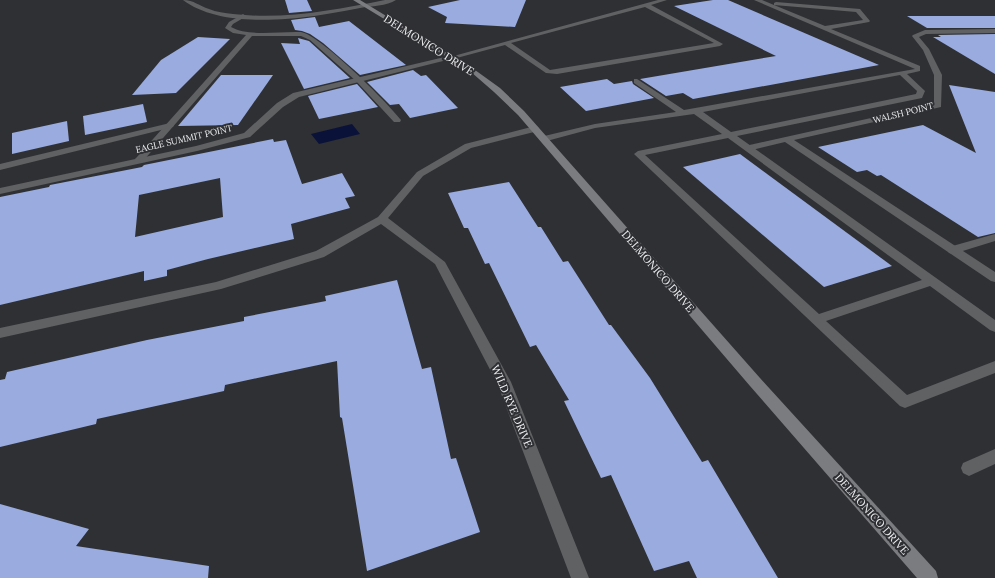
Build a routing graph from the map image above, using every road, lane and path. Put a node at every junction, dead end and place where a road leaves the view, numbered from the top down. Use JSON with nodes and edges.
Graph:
{"nodes":[{"id":1,"x":186,"y":0,"type":"edge"},
{"id":2,"x":393,"y":0,"type":"edge"},
{"id":3,"x":664,"y":0,"type":"edge"},
{"id":4,"x":757,"y":0,"type":"edge"},
{"id":5,"x":360,"y":3,"type":"edge"},
{"id":6,"x":646,"y":5,"type":"junction"},
{"id":7,"x":768,"y":5,"type":"junction"},
{"id":8,"x":237,"y":8,"type":"dead end"},
{"id":9,"x":223,"y":14,"type":"junction"},
{"id":10,"x":243,"y":16,"type":"junction"},
{"id":11,"x":825,"y":28,"type":"junction"},
{"id":12,"x":995,"y":31,"type":"edge"},
{"id":13,"x":250,"y":34,"type":"junction"},
{"id":14,"x":507,"y":43,"type":"junction"},
{"id":15,"x":453,"y":57,"type":"junction"},
{"id":16,"x":902,"y":73,"type":"junction"},
{"id":17,"x":359,"y":79,"type":"junction"},
{"id":18,"x":637,"y":81,"type":"dead end"},
{"id":19,"x":696,"y":111,"type":"junction"},
{"id":20,"x":682,"y":113,"type":"junction"},
{"id":21,"x":397,"y":120,"type":"dead end"},
{"id":22,"x":170,"y":125,"type":"junction"},
{"id":23,"x":535,"y":129,"type":"junction"},
{"id":24,"x":729,"y":135,"type":"junction"},
{"id":25,"x":543,"y":138,"type":"junction"},
{"id":26,"x":786,"y":139,"type":"junction"},
{"id":27,"x":748,"y":148,"type":"junction"},
{"id":28,"x":140,"y":159,"type":"junction"},
{"id":29,"x":0,"y":167,"type":"edge"},
{"id":30,"x":0,"y":191,"type":"edge"},
{"id":31,"x":382,"y":219,"type":"junction"},
{"id":32,"x":995,"y":237,"type":"edge"},
{"id":33,"x":953,"y":250,"type":"junction"},
{"id":34,"x":995,"y":278,"type":"edge"},
{"id":35,"x":932,"y":281,"type":"junction"},
{"id":36,"x":816,"y":320,"type":"junction"},
{"id":37,"x":995,"y":327,"type":"edge"},
{"id":38,"x":0,"y":333,"type":"edge"},
{"id":39,"x":995,"y":367,"type":"edge"},
{"id":40,"x":995,"y":456,"type":"edge"},
{"id":41,"x":969,"y":468,"type":"dead end"},
{"id":42,"x":580,"y":578,"type":"edge"},
{"id":43,"x":929,"y":578,"type":"edge"}],
"edges":[{"from":1,"to":9,"type":"street"},
{"from":2,"to":5,"type":"street"},
{"from":3,"to":6,"type":"street","name":"EAGLE SUMMIT POINT"},
{"from":4,"to":7,"type":"street"},
{"from":5,"to":10,"type":"street"},
{"from":5,"to":15,"type":"street","name":"DELMONICO DRIVE"},
{"from":6,"to":14,"type":"street","name":"EAGLE SUMMIT POINT"},
{"from":6,"to":14,"type":"street"},
{"from":7,"to":11,"type":"street"},
{"from":7,"to":11,"type":"street"},
{"from":8,"to":9,"type":"street"},
{"from":9,"to":10,"type":"street"},
{"from":10,"to":13,"type":"street"},
{"from":11,"to":16,"type":"street"},
{"from":12,"to":26,"type":"street","name":"WALSH POINT"},
{"from":13,"to":17,"type":"street"},
{"from":13,"to":22,"type":"street"},
{"from":14,"to":15,"type":"street","name":"EAGLE SUMMIT POINT"},
{"from":15,"to":17,"type":"street","name":"EAGLE SUMMIT POINT"},
{"from":15,"to":23,"type":"street","name":"DELMONICO DRIVE"},
{"from":16,"to":19,"type":"street"},
{"from":16,"to":24,"type":"street"},
{"from":17,"to":21,"type":"street"},
{"from":17,"to":28,"type":"street","name":"EAGLE SUMMIT POINT"},
{"from":18,"to":20,"type":"street"},
{"from":19,"to":20,"type":"street"},
{"from":19,"to":24,"type":"street"},
{"from":20,"to":25,"type":"street"},
{"from":22,"to":28,"type":"street"},
{"from":22,"to":29,"type":"street"},
{"from":23,"to":25,"type":"street","name":"DELMONICO DRIVE"},
{"from":23,"to":31,"type":"street"},
{"from":24,"to":27,"type":"street"},
{"from":24,"to":36,"type":"street"},
{"from":25,"to":43,"type":"street","name":"DELMONICO DRIVE"},
{"from":26,"to":27,"type":"street","name":"WALSH POINT"},
{"from":26,"to":33,"type":"street"},
{"from":27,"to":35,"type":"street"},
{"from":28,"to":30,"type":"street","name":"EAGLE SUMMIT POINT"},
{"from":31,"to":38,"type":"street"},
{"from":31,"to":42,"type":"street","name":"WILD RYE DRIVE"},
{"from":32,"to":33,"type":"street"},
{"from":33,"to":34,"type":"street"},
{"from":35,"to":36,"type":"street"},
{"from":35,"to":37,"type":"street"},
{"from":36,"to":39,"type":"street"},
{"from":40,"to":41,"type":"street"}]}
